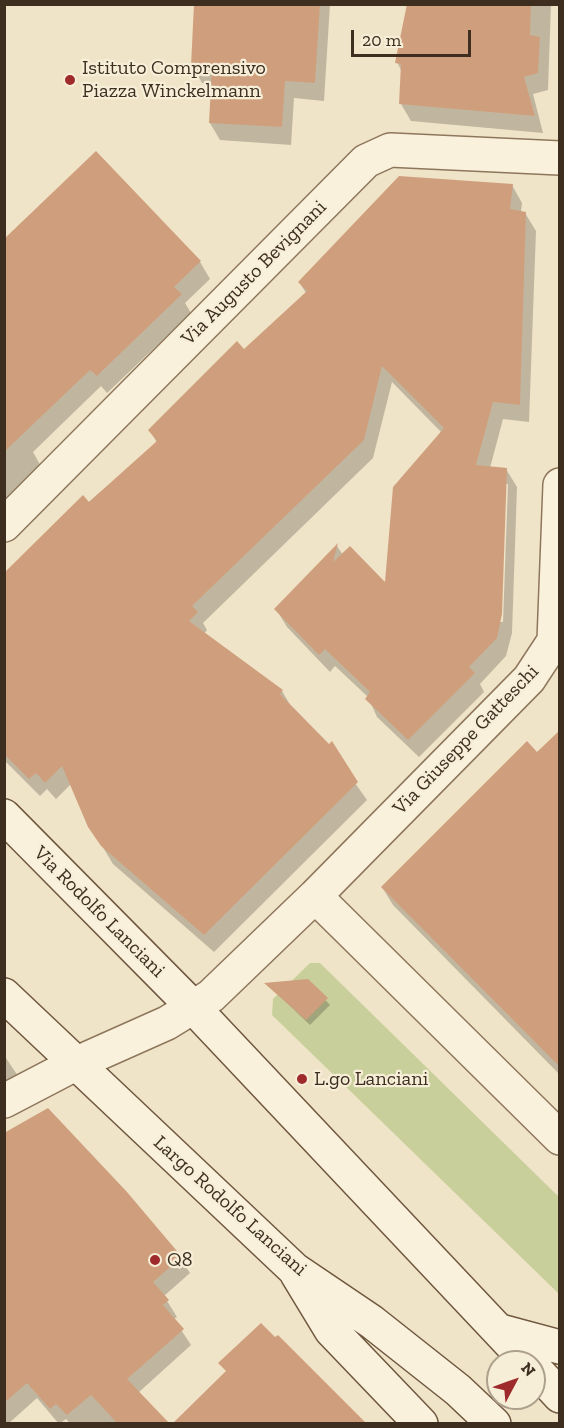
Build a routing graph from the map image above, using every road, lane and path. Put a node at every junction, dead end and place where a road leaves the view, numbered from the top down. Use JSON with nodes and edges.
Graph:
{"nodes":[{"id":1,"x":560,"y":158,"type":"edge"},
{"id":2,"x":560,"y":485,"type":"edge"},
{"id":3,"x":4,"y":525,"type":"edge"},
{"id":4,"x":557,"y":644,"type":"edge"},
{"id":5,"x":4,"y":816,"type":"edge"},
{"id":6,"x":315,"y":896,"type":"junction"},
{"id":7,"x":4,"y":995,"type":"edge"},
{"id":8,"x":194,"y":1008,"type":"junction"},
{"id":9,"x":75,"y":1064,"type":"junction"},
{"id":10,"x":4,"y":1101,"type":"edge"},
{"id":11,"x":560,"y":1138,"type":"edge"},
{"id":12,"x":295,"y":1270,"type":"junction"},
{"id":13,"x":500,"y":1331,"type":"junction"},
{"id":14,"x":560,"y":1347,"type":"edge"},
{"id":15,"x":517,"y":1350,"type":"edge"},
{"id":16,"x":546,"y":1381,"type":"edge"},
{"id":17,"x":560,"y":1396,"type":"edge"},
{"id":18,"x":421,"y":1424,"type":"edge"},
{"id":19,"x":494,"y":1424,"type":"edge"}],
"edges":[{"from":1,"to":3,"type":"street","name":"Via Augusto Bevignani"},
{"from":2,"to":4,"type":"street","name":"Via Giuseppe Gatteschi"},
{"from":4,"to":6,"type":"street","name":"Via Giuseppe Gatteschi"},
{"from":5,"to":8,"type":"street","name":"Via Rodolfo Lanciani"},
{"from":6,"to":8,"type":"street"},
{"from":6,"to":11,"type":"street"},
{"from":7,"to":9,"type":"street"},
{"from":8,"to":9,"type":"street"},
{"from":8,"to":13,"type":"street"},
{"from":9,"to":10,"type":"street"},
{"from":9,"to":12,"type":"street","name":"Largo Rodolfo Lanciani"},
{"from":12,"to":18,"type":"street"},
{"from":12,"to":19,"type":"street","name":"Largo Rodolfo Lanciani"},
{"from":13,"to":14,"type":"street"},
{"from":13,"to":15,"type":"street"},
{"from":16,"to":17,"type":"street"}]}
